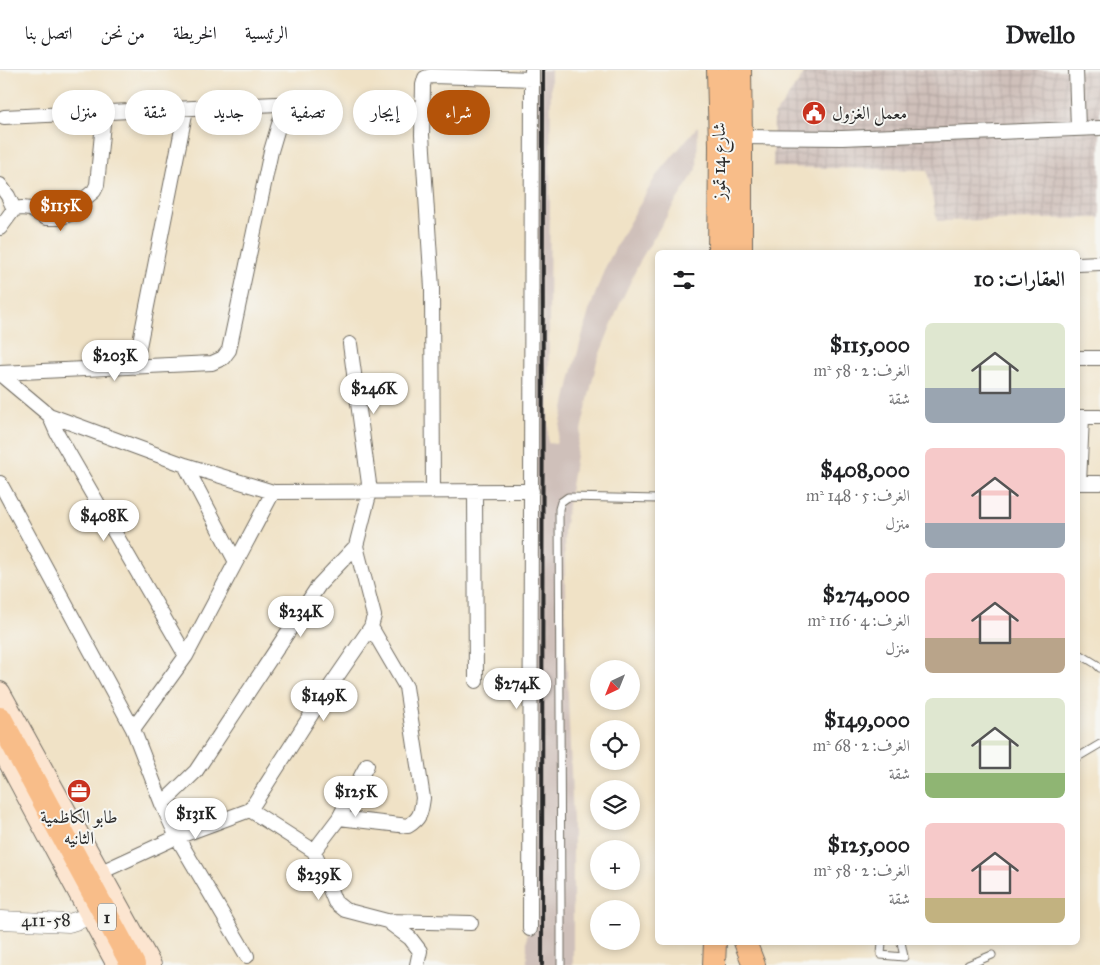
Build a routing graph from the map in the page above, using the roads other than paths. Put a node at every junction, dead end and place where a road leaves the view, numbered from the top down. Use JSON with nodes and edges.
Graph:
{"nodes":[{"id":1,"x":718,"y":70,"type":"edge"},
{"id":2,"x":740,"y":70,"type":"edge"},
{"id":3,"x":1076,"y":70,"type":"edge"},
{"id":4,"x":532,"y":74,"type":"edge"},
{"id":5,"x":186,"y":109,"type":"junction"},
{"id":6,"x":115,"y":112,"type":"edge"},
{"id":7,"x":52,"y":116,"type":"edge"},
{"id":8,"x":4,"y":118,"type":"dead end"},
{"id":9,"x":1078,"y":128,"type":"junction"},
{"id":10,"x":1100,"y":128,"type":"edge"},
{"id":11,"x":102,"y":135,"type":"edge"},
{"id":12,"x":742,"y":137,"type":"junction"},
{"id":13,"x":0,"y":185,"type":"edge"},
{"id":14,"x":14,"y":209,"type":"junction"},
{"id":15,"x":0,"y":228,"type":"edge"},
{"id":16,"x":719,"y":250,"type":"edge"},
{"id":17,"x":741,"y":250,"type":"edge"},
{"id":18,"x":1080,"y":264,"type":"edge"},
{"id":19,"x":1100,"y":264,"type":"edge"},
{"id":20,"x":350,"y":344,"type":"dead end"},
{"id":21,"x":1080,"y":358,"type":"edge"},
{"id":22,"x":1100,"y":358,"type":"edge"},
{"id":23,"x":135,"y":367,"type":"junction"},
{"id":24,"x":0,"y":374,"type":"edge"},
{"id":25,"x":50,"y":414,"type":"junction"},
{"id":26,"x":1100,"y":417,"type":"edge"},
{"id":27,"x":1080,"y":418,"type":"edge"},
{"id":28,"x":185,"y":464,"type":"junction"},
{"id":29,"x":0,"y":483,"type":"edge"},
{"id":30,"x":1080,"y":483,"type":"edge"},
{"id":31,"x":1100,"y":483,"type":"edge"},
{"id":32,"x":370,"y":491,"type":"junction"},
{"id":33,"x":432,"y":491,"type":"junction"},
{"id":34,"x":475,"y":491,"type":"junction"},
{"id":35,"x":532,"y":491,"type":"junction"},
{"id":36,"x":273,"y":492,"type":"junction"},
{"id":37,"x":655,"y":499,"type":"edge"},
{"id":38,"x":356,"y":546,"type":"junction"},
{"id":39,"x":236,"y":562,"type":"junction"},
{"id":40,"x":371,"y":627,"type":"junction"},
{"id":41,"x":1080,"y":654,"type":"edge"},
{"id":42,"x":186,"y":656,"type":"junction"},
{"id":43,"x":1100,"y":668,"type":"edge"},
{"id":44,"x":476,"y":681,"type":"dead end"},
{"id":45,"x":0,"y":692,"type":"edge"},
{"id":46,"x":0,"y":720,"type":"edge"},
{"id":47,"x":133,"y":729,"type":"junction"},
{"id":48,"x":1100,"y":744,"type":"edge"},
{"id":49,"x":0,"y":746,"type":"edge"},
{"id":50,"x":1080,"y":756,"type":"edge"},
{"id":51,"x":367,"y":765,"type":"dead end"},
{"id":52,"x":162,"y":804,"type":"junction"},
{"id":53,"x":250,"y":810,"type":"junction"},
{"id":54,"x":340,"y":818,"type":"junction"},
{"id":55,"x":177,"y":836,"type":"junction"},
{"id":56,"x":314,"y":851,"type":"junction"},
{"id":57,"x":90,"y":871,"type":"junction"},
{"id":58,"x":91,"y":916,"type":"junction"},
{"id":59,"x":0,"y":920,"type":"edge"},
{"id":60,"x":387,"y":921,"type":"junction"},
{"id":61,"x":471,"y":923,"type":"dead end"},
{"id":62,"x":530,"y":929,"type":"dead end"},
{"id":63,"x":699,"y":945,"type":"edge"},
{"id":64,"x":714,"y":945,"type":"edge"},
{"id":65,"x":745,"y":945,"type":"edge"},
{"id":66,"x":882,"y":945,"type":"edge"},
{"id":67,"x":902,"y":945,"type":"edge"},
{"id":68,"x":992,"y":955,"type":"dead end"},
{"id":69,"x":247,"y":956,"type":"dead end"},
{"id":70,"x":117,"y":965,"type":"edge"},
{"id":71,"x":134,"y":965,"type":"edge"},
{"id":72,"x":151,"y":965,"type":"edge"},
{"id":73,"x":418,"y":965,"type":"edge"},
{"id":74,"x":561,"y":965,"type":"edge"},
{"id":75,"x":698,"y":965,"type":"edge"},
{"id":76,"x":714,"y":965,"type":"edge"},
{"id":77,"x":754,"y":965,"type":"edge"},
{"id":78,"x":968,"y":965,"type":"edge"}],
"edges":[{"from":1,"to":16,"type":"main road","name":"شارع 14 تموز"},
{"from":2,"to":12,"type":"main road","name":"شارع 14 تموز"},
{"from":3,"to":9,"type":"street"},
{"from":4,"to":33,"type":"street"},
{"from":4,"to":35,"type":"street"},
{"from":5,"to":6,"type":"street"},
{"from":5,"to":23,"type":"street"},
{"from":5,"to":23,"type":"street"},
{"from":7,"to":8,"type":"street"},
{"from":9,"to":10,"type":"street"},
{"from":9,"to":12,"type":"street"},
{"from":11,"to":14,"type":"street"},
{"from":12,"to":17,"type":"main road","name":"شارع 14 تموز"},
{"from":13,"to":14,"type":"street"},
{"from":14,"to":15,"type":"street"},
{"from":18,"to":19,"type":"street"},
{"from":20,"to":32,"type":"street"},
{"from":21,"to":22,"type":"street"},
{"from":23,"to":24,"type":"street"},
{"from":24,"to":25,"type":"street"},
{"from":25,"to":28,"type":"street"},
{"from":25,"to":42,"type":"street"},
{"from":26,"to":27,"type":"street"},
{"from":28,"to":36,"type":"street"},
{"from":28,"to":39,"type":"street"},
{"from":29,"to":47,"type":"street"},
{"from":30,"to":31,"type":"street"},
{"from":32,"to":33,"type":"street"},
{"from":32,"to":36,"type":"street"},
{"from":32,"to":38,"type":"street"},
{"from":33,"to":34,"type":"street"},
{"from":34,"to":35,"type":"street"},
{"from":34,"to":44,"type":"street"},
{"from":35,"to":62,"type":"street"},
{"from":36,"to":39,"type":"street"},
{"from":37,"to":74,"type":"lane"},
{"from":38,"to":40,"type":"street"},
{"from":38,"to":52,"type":"street"},
{"from":39,"to":42,"type":"street"},
{"from":40,"to":53,"type":"street"},
{"from":40,"to":54,"type":"street"},
{"from":41,"to":43,"type":"lane"},
{"from":42,"to":47,"type":"street"},
{"from":45,"to":57,"type":"main road"},
{"from":46,"to":57,"type":"highway","number":"1"},
{"from":47,"to":52,"type":"street"},
{"from":48,"to":50,"type":"lane"},
{"from":49,"to":58,"type":"main road"},
{"from":51,"to":54,"type":"street"},
{"from":52,"to":55,"type":"street"},
{"from":53,"to":55,"type":"street"},
{"from":53,"to":56,"type":"street"},
{"from":54,"to":56,"type":"street"},
{"from":55,"to":57,"type":"street"},
{"from":55,"to":69,"type":"street"},
{"from":56,"to":60,"type":"street"},
{"from":57,"to":71,"type":"highway","number":"1"},
{"from":57,"to":72,"type":"main road"},
{"from":58,"to":59,"type":"street","name":"411-58"},
{"from":58,"to":70,"type":"main road"},
{"from":60,"to":61,"type":"street"},
{"from":60,"to":73,"type":"street"},
{"from":63,"to":75,"type":"main road"},
{"from":64,"to":76,"type":"main road"},
{"from":65,"to":77,"type":"main road"},
{"from":66,"to":67,"type":"lane"},
{"from":68,"to":78,"type":"lane"}]}
